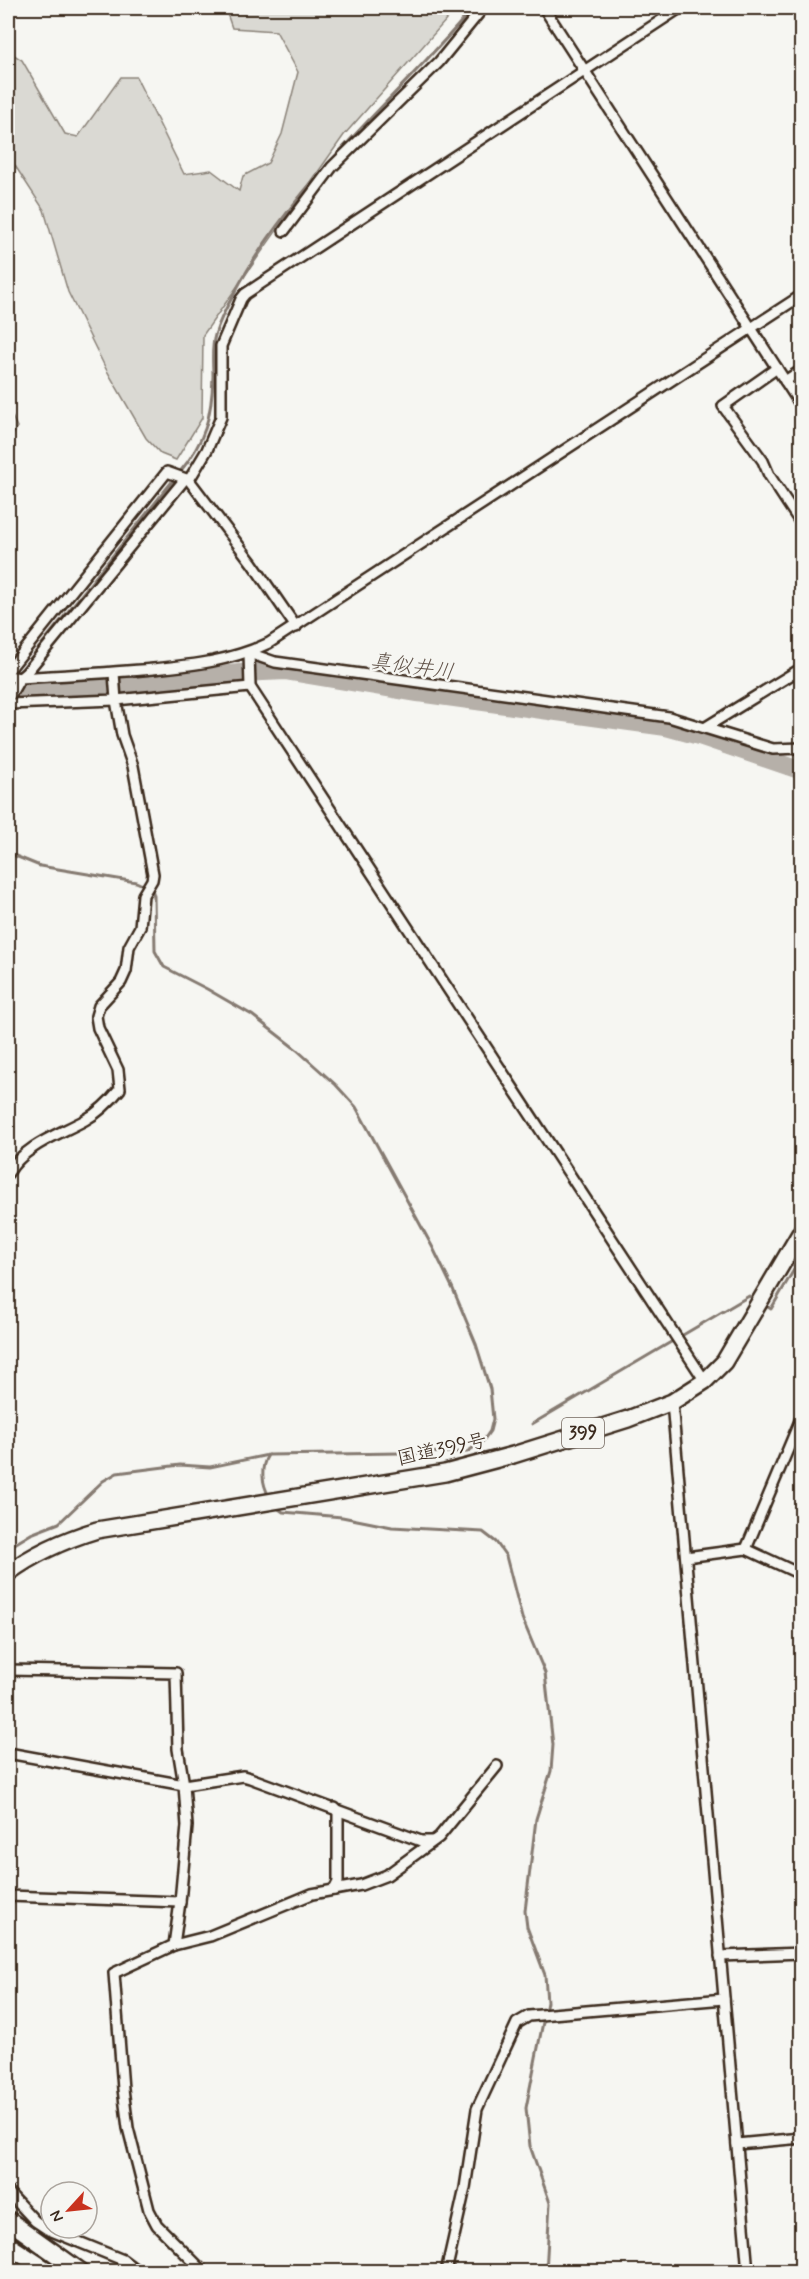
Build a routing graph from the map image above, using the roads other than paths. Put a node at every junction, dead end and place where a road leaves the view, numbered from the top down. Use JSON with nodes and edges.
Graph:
{"nodes":[{"id":1,"x":483,"y":8,"type":"edge"},
{"id":2,"x":544,"y":8,"type":"edge"},
{"id":3,"x":680,"y":8,"type":"edge"},
{"id":4,"x":585,"y":70,"type":"junction"},
{"id":5,"x":284,"y":231,"type":"dead end"},
{"id":6,"x":801,"y":295,"type":"edge"},
{"id":7,"x":751,"y":328,"type":"junction"},
{"id":8,"x":777,"y":368,"type":"junction"},
{"id":9,"x":801,"y":370,"type":"edge"},
{"id":10,"x":785,"y":381,"type":"junction"},
{"id":11,"x":801,"y":407,"type":"edge"},
{"id":12,"x":185,"y":479,"type":"junction"},
{"id":13,"x":801,"y":525,"type":"edge"},
{"id":14,"x":296,"y":627,"type":"junction"},
{"id":15,"x":249,"y":656,"type":"junction"},
{"id":16,"x":801,"y":668,"type":"edge"},
{"id":17,"x":8,"y":673,"type":"edge"},
{"id":18,"x":115,"y":674,"type":"junction"},
{"id":19,"x":19,"y":680,"type":"junction"},
{"id":20,"x":250,"y":685,"type":"junction"},
{"id":21,"x":116,"y":698,"type":"junction"},
{"id":22,"x":8,"y":699,"type":"edge"},
{"id":23,"x":8,"y":704,"type":"edge"},
{"id":24,"x":706,"y":727,"type":"junction"},
{"id":25,"x":801,"y":748,"type":"edge"},
{"id":26,"x":8,"y":1173,"type":"edge"},
{"id":27,"x":801,"y":1230,"type":"edge"},
{"id":28,"x":705,"y":1381,"type":"junction"},
{"id":29,"x":672,"y":1402,"type":"junction"},
{"id":30,"x":801,"y":1416,"type":"edge"},
{"id":31,"x":746,"y":1549,"type":"junction"},
{"id":32,"x":686,"y":1557,"type":"junction"},
{"id":33,"x":8,"y":1574,"type":"edge"},
{"id":34,"x":801,"y":1575,"type":"edge"},
{"id":35,"x":8,"y":1670,"type":"edge"},
{"id":36,"x":8,"y":1753,"type":"edge"},
{"id":37,"x":496,"y":1766,"type":"dead end"},
{"id":38,"x":184,"y":1785,"type":"junction"},
{"id":39,"x":335,"y":1808,"type":"junction"},
{"id":40,"x":433,"y":1841,"type":"junction"},
{"id":41,"x":334,"y":1890,"type":"junction"},
{"id":42,"x":8,"y":1896,"type":"edge"},
{"id":43,"x":180,"y":1902,"type":"junction"},
{"id":44,"x":174,"y":1945,"type":"junction"},
{"id":45,"x":801,"y":1953,"type":"edge"},
{"id":46,"x":720,"y":1956,"type":"junction"},
{"id":47,"x":724,"y":1999,"type":"junction"},
{"id":48,"x":801,"y":2138,"type":"edge"},
{"id":49,"x":737,"y":2144,"type":"junction"},
{"id":50,"x":8,"y":2192,"type":"edge"},
{"id":51,"x":8,"y":2220,"type":"edge"},
{"id":52,"x":8,"y":2245,"type":"edge"},
{"id":53,"x":49,"y":2271,"type":"edge"},
{"id":54,"x":81,"y":2271,"type":"edge"},
{"id":55,"x":139,"y":2271,"type":"edge"},
{"id":56,"x":204,"y":2271,"type":"edge"},
{"id":57,"x":446,"y":2271,"type":"edge"},
{"id":58,"x":748,"y":2271,"type":"edge"}],
"edges":[{"from":1,"to":5,"type":"street"},
{"from":2,"to":4,"type":"street"},
{"from":3,"to":4,"type":"street"},
{"from":4,"to":7,"type":"street"},
{"from":4,"to":12,"type":"street"},
{"from":6,"to":7,"type":"street"},
{"from":7,"to":8,"type":"street"},
{"from":7,"to":14,"type":"street"},
{"from":8,"to":10,"type":"street"},
{"from":8,"to":13,"type":"street"},
{"from":9,"to":10,"type":"street"},
{"from":10,"to":11,"type":"street"},
{"from":12,"to":14,"type":"street"},
{"from":12,"to":17,"type":"street"},
{"from":12,"to":19,"type":"street"},
{"from":14,"to":15,"type":"street"},
{"from":15,"to":18,"type":"street"},
{"from":15,"to":20,"type":"street"},
{"from":15,"to":24,"type":"street"},
{"from":16,"to":24,"type":"street"},
{"from":17,"to":19,"type":"street"},
{"from":18,"to":19,"type":"street"},
{"from":18,"to":21,"type":"street"},
{"from":19,"to":22,"type":"street"},
{"from":20,"to":21,"type":"street"},
{"from":20,"to":28,"type":"street"},
{"from":21,"to":23,"type":"street"},
{"from":21,"to":26,"type":"street"},
{"from":24,"to":25,"type":"street"},
{"from":27,"to":28,"type":"highway","name":"国道399号","number":"399"},
{"from":28,"to":29,"type":"highway","name":"国道399号","number":"399"},
{"from":29,"to":32,"type":"street"},
{"from":29,"to":33,"type":"highway","name":"国道399号","number":"399"},
{"from":30,"to":31,"type":"street"},
{"from":31,"to":32,"type":"street"},
{"from":31,"to":34,"type":"street"},
{"from":32,"to":46,"type":"street"},
{"from":35,"to":38,"type":"street"},
{"from":36,"to":38,"type":"street"},
{"from":37,"to":40,"type":"street"},
{"from":38,"to":39,"type":"street"},
{"from":38,"to":43,"type":"street"},
{"from":39,"to":40,"type":"street"},
{"from":39,"to":41,"type":"street"},
{"from":40,"to":41,"type":"street"},
{"from":41,"to":44,"type":"street"},
{"from":42,"to":43,"type":"street"},
{"from":43,"to":44,"type":"street"},
{"from":44,"to":56,"type":"street"},
{"from":45,"to":46,"type":"street"},
{"from":46,"to":47,"type":"street"},
{"from":47,"to":49,"type":"street"},
{"from":47,"to":57,"type":"street"},
{"from":48,"to":49,"type":"street"},
{"from":49,"to":58,"type":"street"},
{"from":50,"to":55,"type":"street"},
{"from":51,"to":54,"type":"highway"},
{"from":52,"to":53,"type":"highway"}]}
